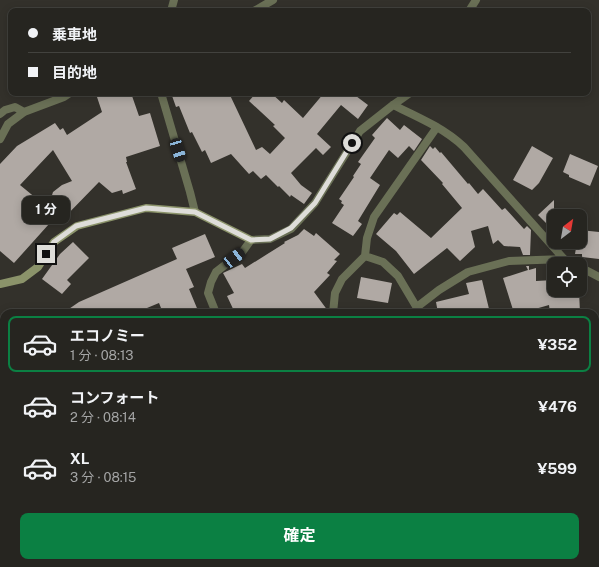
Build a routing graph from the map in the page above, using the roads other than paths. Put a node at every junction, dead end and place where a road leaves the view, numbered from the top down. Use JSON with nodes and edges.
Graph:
{"nodes":[{"id":1,"x":273,"y":0,"type":"edge"},
{"id":2,"x":259,"y":8,"type":"edge"},
{"id":3,"x":64,"y":96,"type":"edge"},
{"id":4,"x":162,"y":96,"type":"edge"},
{"id":5,"x":406,"y":96,"type":"edge"},
{"id":6,"x":393,"y":105,"type":"junction"},
{"id":7,"x":24,"y":112,"type":"junction"},
{"id":8,"x":0,"y":114,"type":"edge"},
{"id":9,"x":437,"y":127,"type":"junction"},
{"id":10,"x":0,"y":139,"type":"edge"},
{"id":11,"x":195,"y":212,"type":"junction"},
{"id":12,"x":251,"y":240,"type":"junction"},
{"id":13,"x":365,"y":256,"type":"junction"},
{"id":14,"x":562,"y":257,"type":"edge"},
{"id":15,"x":547,"y":260,"type":"edge"},
{"id":16,"x":587,"y":271,"type":"edge"},
{"id":17,"x":599,"y":277,"type":"edge"},
{"id":18,"x":0,"y":284,"type":"edge"},
{"id":19,"x":214,"y":309,"type":"edge"},
{"id":20,"x":334,"y":309,"type":"edge"},
{"id":21,"x":417,"y":309,"type":"edge"},
{"id":22,"x":419,"y":309,"type":"edge"}],
"edges":[{"from":1,"to":2,"type":"street"},
{"from":3,"to":7,"type":"street"},
{"from":4,"to":11,"type":"street"},
{"from":5,"to":6,"type":"street"},
{"from":6,"to":9,"type":"street"},
{"from":6,"to":12,"type":"street"},
{"from":7,"to":8,"type":"street"},
{"from":7,"to":10,"type":"street"},
{"from":9,"to":13,"type":"street"},
{"from":9,"to":14,"type":"street"},
{"from":11,"to":12,"type":"street"},
{"from":11,"to":18,"type":"street"},
{"from":12,"to":19,"type":"street"},
{"from":13,"to":20,"type":"street"},
{"from":13,"to":21,"type":"street"},
{"from":15,"to":22,"type":"street"},
{"from":16,"to":17,"type":"street"}]}
